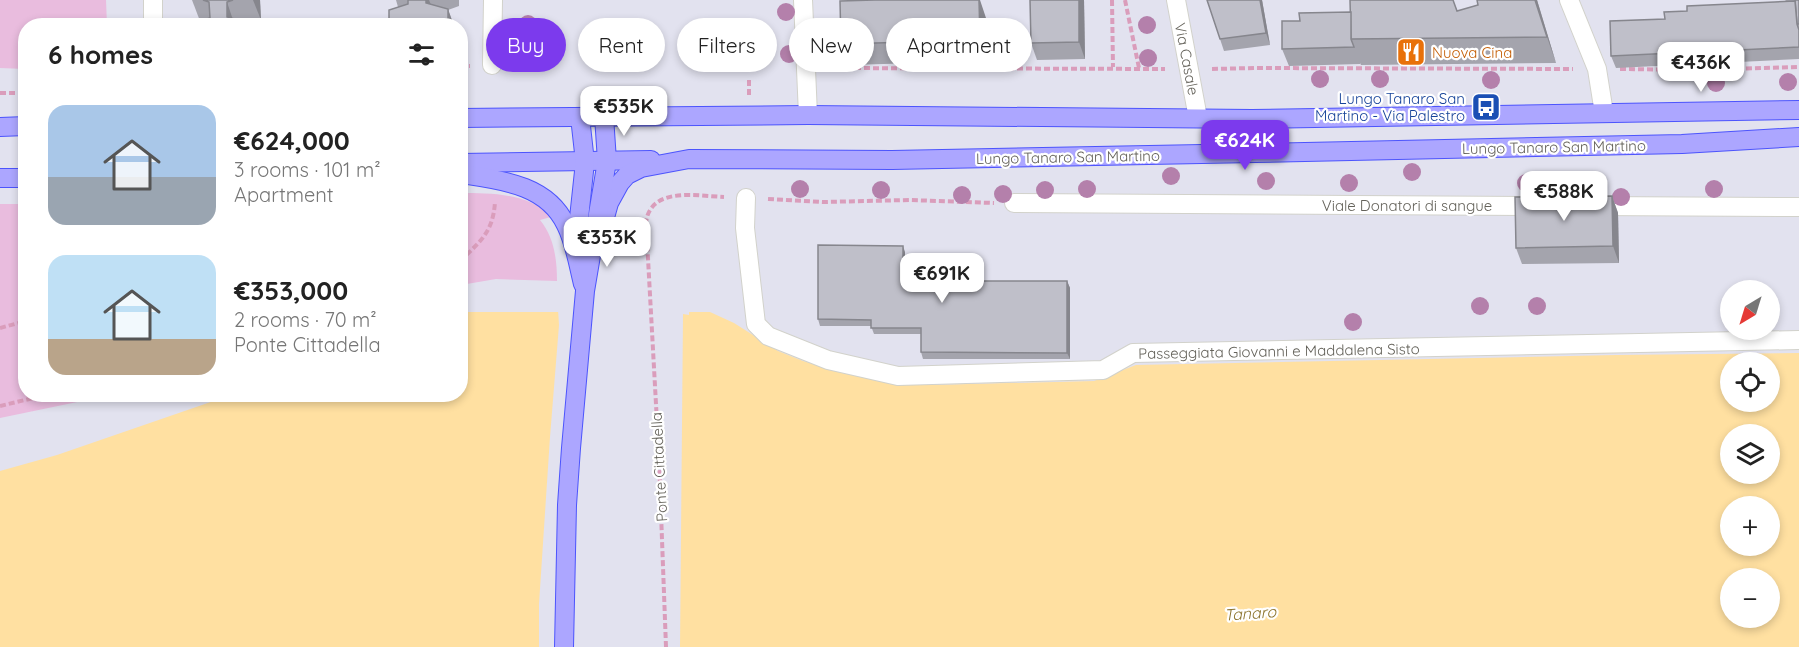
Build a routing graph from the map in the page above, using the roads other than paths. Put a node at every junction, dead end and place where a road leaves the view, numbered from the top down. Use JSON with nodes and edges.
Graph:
{"nodes":[{"id":1,"x":153,"y":0,"type":"edge"},
{"id":2,"x":493,"y":0,"type":"edge"},
{"id":3,"x":803,"y":0,"type":"edge"},
{"id":4,"x":1176,"y":0,"type":"edge"},
{"id":5,"x":1569,"y":0,"type":"edge"},
{"id":6,"x":153,"y":18,"type":"edge"},
{"id":7,"x":493,"y":18,"type":"edge"},
{"id":8,"x":1799,"y":110,"type":"edge"},
{"id":9,"x":1604,"y":113,"type":"junction"},
{"id":10,"x":807,"y":115,"type":"junction"},
{"id":11,"x":604,"y":116,"type":"junction"},
{"id":12,"x":580,"y":117,"type":"junction"},
{"id":13,"x":468,"y":118,"type":"edge"},
{"id":14,"x":1198,"y":118,"type":"junction"},
{"id":15,"x":18,"y":126,"type":"edge"},
{"id":16,"x":0,"y":127,"type":"edge"},
{"id":17,"x":1799,"y":137,"type":"edge"},
{"id":18,"x":689,"y":159,"type":"junction"},
{"id":19,"x":607,"y":161,"type":"junction"},
{"id":20,"x":585,"y":162,"type":"junction"},
{"id":21,"x":468,"y":163,"type":"edge"},
{"id":22,"x":468,"y":176,"type":"edge"},
{"id":23,"x":0,"y":178,"type":"edge"},
{"id":24,"x":18,"y":178,"type":"edge"},
{"id":25,"x":747,"y":198,"type":"road end"},
{"id":26,"x":1014,"y":203,"type":"road end"},
{"id":27,"x":1799,"y":207,"type":"edge"},
{"id":28,"x":594,"y":238,"type":"junction"},
{"id":29,"x":575,"y":254,"type":"junction"},
{"id":30,"x":585,"y":291,"type":"junction"},
{"id":31,"x":1799,"y":340,"type":"edge"},
{"id":32,"x":564,"y":647,"type":"edge"}],
"edges":[{"from":1,"to":6,"type":"street"},
{"from":2,"to":7,"type":"street"},
{"from":3,"to":10,"type":"street"},
{"from":4,"to":14,"type":"street","name":"Via Casale"},
{"from":5,"to":9,"type":"street"},
{"from":8,"to":9,"type":"main road"},
{"from":9,"to":14,"type":"main road"},
{"from":10,"to":11,"type":"main road"},
{"from":10,"to":14,"type":"main road"},
{"from":11,"to":12,"type":"main road"},
{"from":11,"to":19,"type":"main road"},
{"from":12,"to":13,"type":"main road"},
{"from":12,"to":20,"type":"main road"},
{"from":15,"to":16,"type":"main road"},
{"from":17,"to":18,"type":"main road","name":"Lungo Tanaro San Martino"},
{"from":18,"to":19,"type":"main road"},
{"from":18,"to":28,"type":"main road","name":"Lungo Tanaro San Martino"},
{"from":19,"to":20,"type":"main road"},
{"from":19,"to":28,"type":"main road"},
{"from":20,"to":21,"type":"main road"},
{"from":20,"to":29,"type":"main road"},
{"from":22,"to":29,"type":"main road"},
{"from":23,"to":24,"type":"main road"},
{"from":25,"to":31,"type":"street","name":"Passeggiata Giovanni e Maddalena Sisto"},
{"from":26,"to":27,"type":"street","name":"Viale Donatori di sangue"},
{"from":28,"to":30,"type":"main road"},
{"from":29,"to":30,"type":"main road"},
{"from":30,"to":32,"type":"main road"}]}
